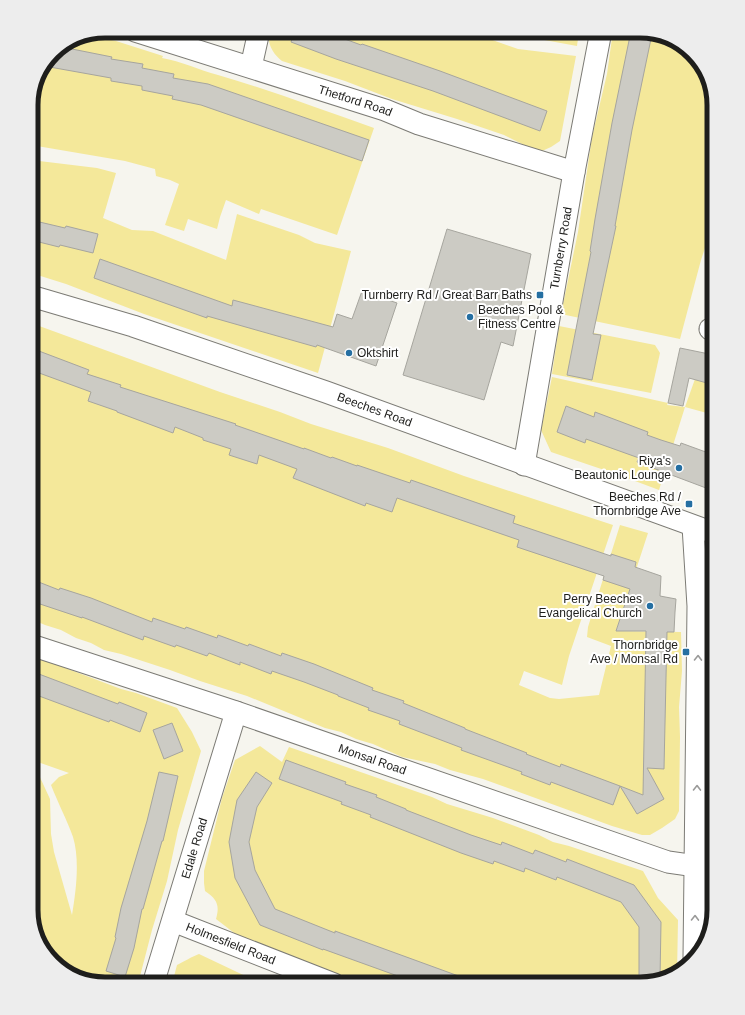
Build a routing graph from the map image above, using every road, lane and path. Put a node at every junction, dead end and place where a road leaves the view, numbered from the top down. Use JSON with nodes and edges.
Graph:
{"nodes":[{"id":1,"x":158,"y":38,"type":"edge"},
{"id":2,"x":257,"y":38,"type":"edge"},
{"id":3,"x":599,"y":38,"type":"edge"},
{"id":4,"x":251,"y":67,"type":"junction"},
{"id":5,"x":574,"y":172,"type":"junction"},
{"id":6,"x":38,"y":298,"type":"edge"},
{"id":7,"x":524,"y":465,"type":"junction"},
{"id":8,"x":693,"y":526,"type":"junction"},
{"id":9,"x":707,"y":531,"type":"edge"},
{"id":10,"x":705,"y":572,"type":"edge"},
{"id":11,"x":38,"y":647,"type":"edge"},
{"id":12,"x":236,"y":712,"type":"junction"},
{"id":13,"x":705,"y":866,"type":"edge"},
{"id":14,"x":173,"y":921,"type":"junction"},
{"id":15,"x":695,"y":948,"type":"edge"},
{"id":16,"x":156,"y":977,"type":"edge"},
{"id":17,"x":316,"y":977,"type":"edge"}],
"edges":[{"from":1,"to":4,"type":"street","name":"Thetford Road"},
{"from":2,"to":4,"type":"street"},
{"from":3,"to":5,"type":"street","name":"Turnberry Road"},
{"from":4,"to":5,"type":"street","name":"Thetford Road"},
{"from":5,"to":7,"type":"street","name":"Turnberry Road"},
{"from":6,"to":7,"type":"street","name":"Beeches Road"},
{"from":7,"to":8,"type":"street","name":"Beeches Road"},
{"from":8,"to":9,"type":"street","name":"Beeches Road"},
{"from":8,"to":10,"type":"street"},
{"from":13,"to":10,"type":"street","one_way":true},
{"from":11,"to":12,"type":"street","name":"Monsal Road"},
{"from":12,"to":13,"type":"street","name":"Monsal Road"},
{"from":12,"to":14,"type":"street","name":"Edale Road"},
{"from":15,"to":13,"type":"street","one_way":true},
{"from":14,"to":16,"type":"street","name":"Edale Road"},
{"from":14,"to":17,"type":"street","name":"Holmesfield Road"}]}
